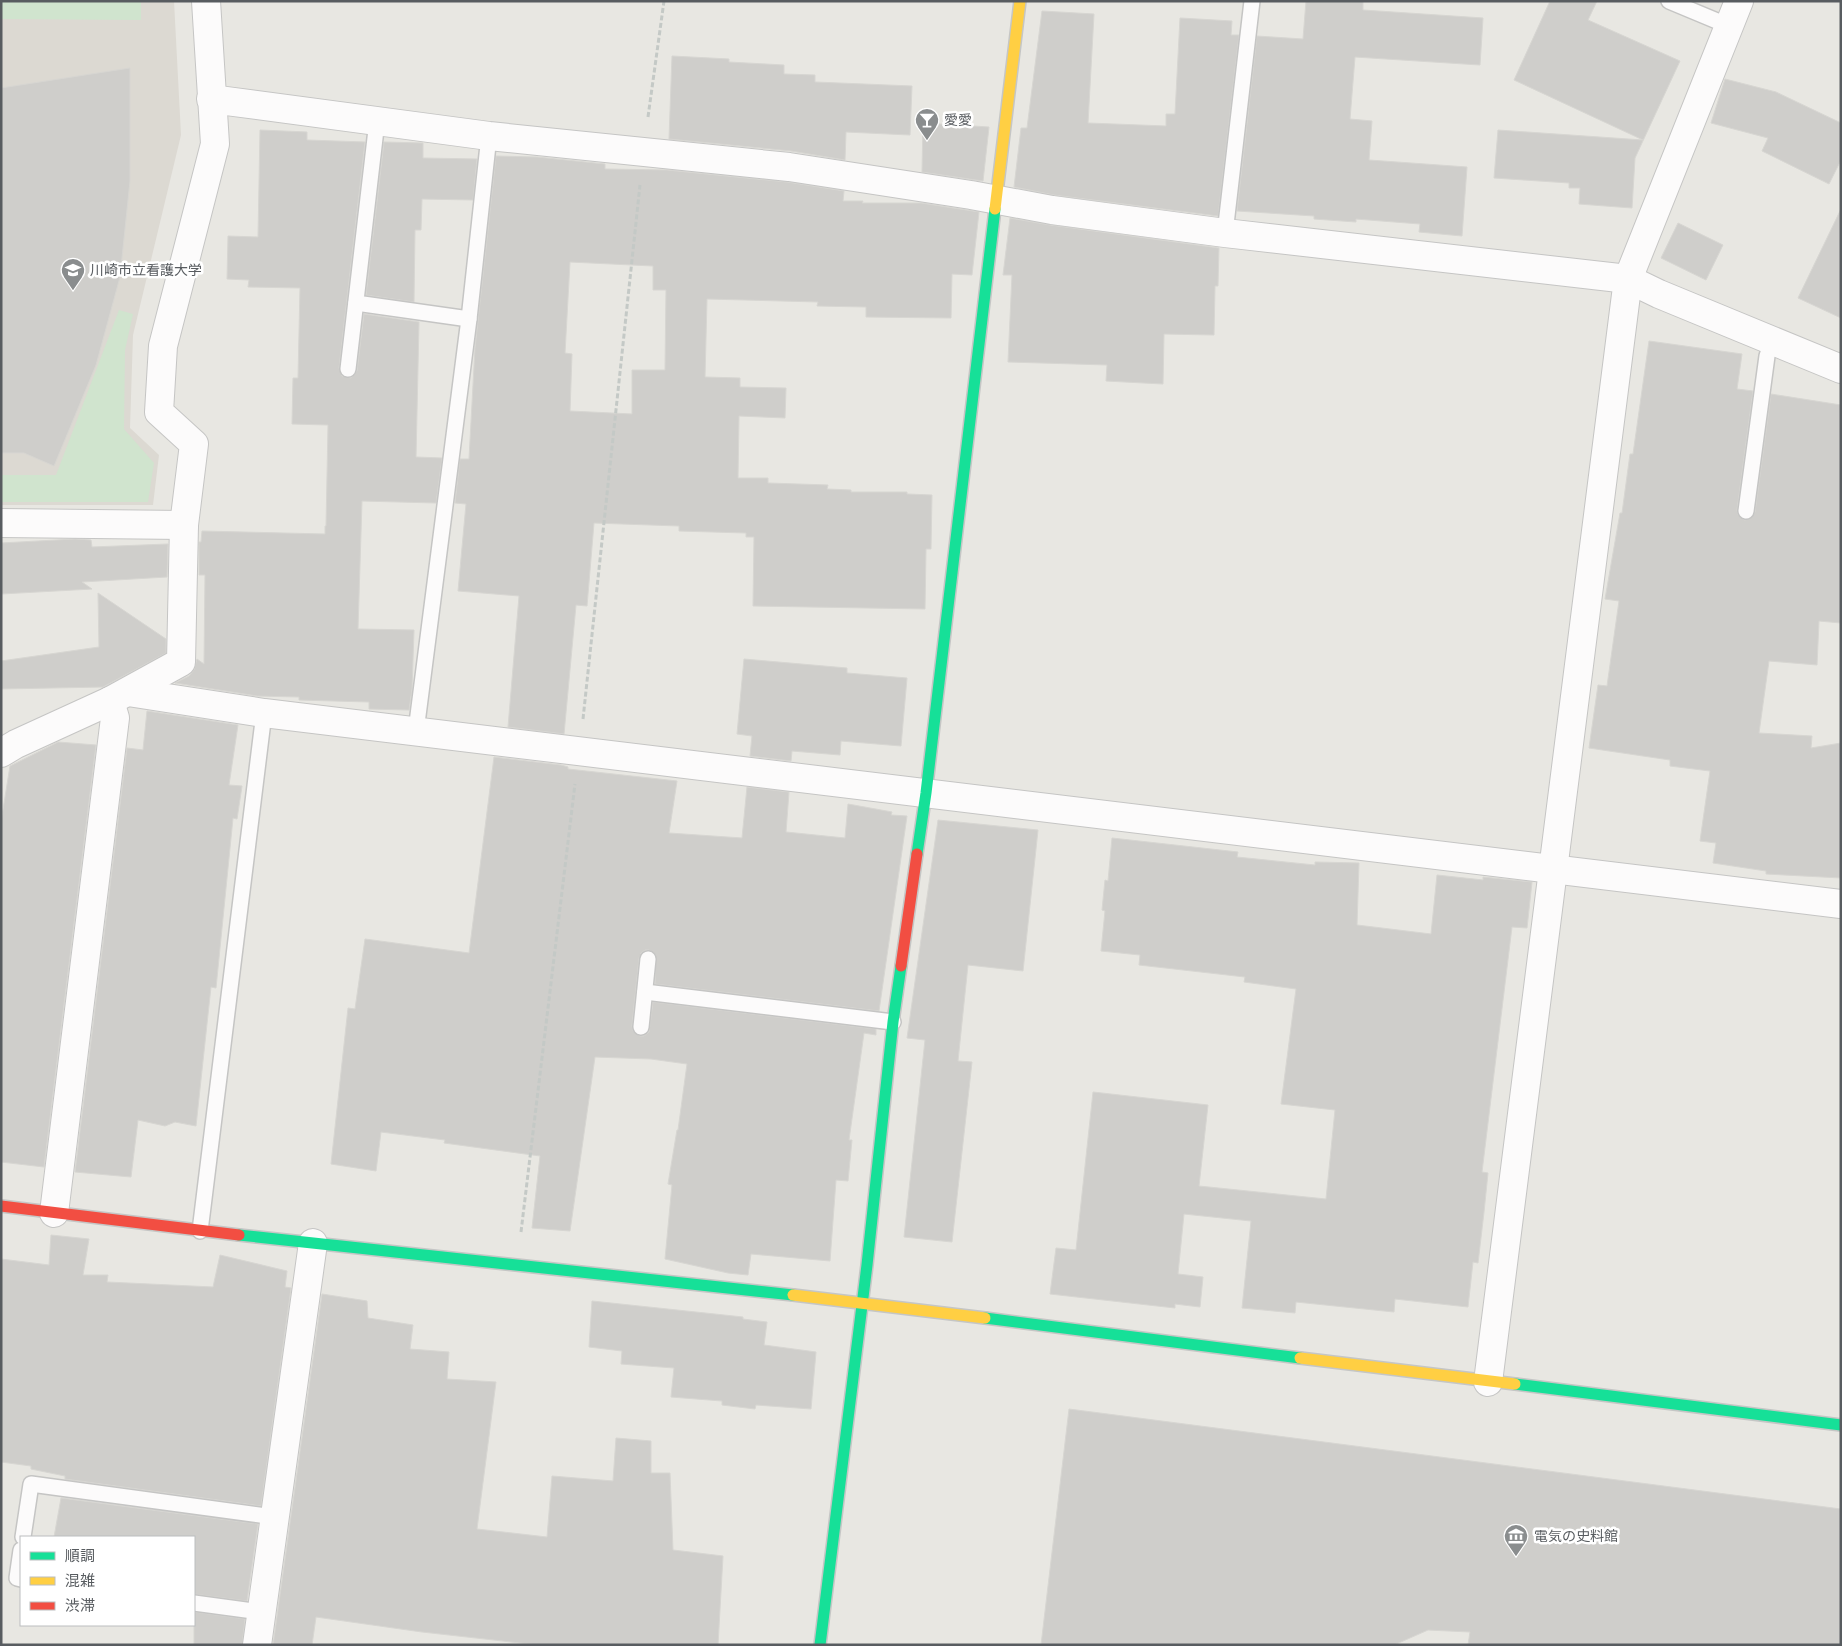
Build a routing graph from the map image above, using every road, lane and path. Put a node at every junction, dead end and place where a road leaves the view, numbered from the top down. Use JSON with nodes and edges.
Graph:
{"nodes":[{"id":1,"x":206,"y":1,"type":"edge"},
{"id":2,"x":664,"y":1,"type":"edge"},
{"id":3,"x":1020,"y":1,"type":"edge"},
{"id":4,"x":1252,"y":1,"type":"edge"},
{"id":5,"x":1669,"y":1,"type":"edge"},
{"id":6,"x":1739,"y":1,"type":"edge"},
{"id":7,"x":1730,"y":26,"type":"junction"},
{"id":8,"x":211,"y":99,"type":"junction"},
{"id":9,"x":377,"y":121,"type":"junction"},
{"id":10,"x":489,"y":136,"type":"junction"},
{"id":11,"x":644,"y":152,"type":"junction"},
{"id":12,"x":997,"y":200,"type":"junction"},
{"id":13,"x":1225,"y":233,"type":"junction"},
{"id":14,"x":1628,"y":279,"type":"junction"},
{"id":15,"x":356,"y":303,"type":"junction"},
{"id":16,"x":469,"y":319,"type":"junction"},
{"id":17,"x":1772,"y":341,"type":"junction"},
{"id":18,"x":348,"y":368,"type":"dead end"},
{"id":19,"x":1841,"y":369,"type":"edge"},
{"id":20,"x":1746,"y":511,"type":"dead end"},
{"id":21,"x":1,"y":523,"type":"edge"},
{"id":22,"x":184,"y":525,"type":"junction"},
{"id":23,"x":119,"y":696,"type":"junction"},
{"id":24,"x":264,"y":713,"type":"junction"},
{"id":25,"x":416,"y":731,"type":"junction"},
{"id":26,"x":579,"y":752,"type":"junction"},
{"id":27,"x":1,"y":753,"type":"edge"},
{"id":28,"x":926,"y":793,"type":"junction"},
{"id":29,"x":1552,"y":869,"type":"junction"},
{"id":30,"x":1841,"y":904,"type":"edge"},
{"id":31,"x":648,"y":959,"type":"dead end"},
{"id":32,"x":645,"y":992,"type":"junction"},
{"id":33,"x":893,"y":1022,"type":"junction"},
{"id":34,"x":641,"y":1027,"type":"dead end"},
{"id":35,"x":1,"y":1206,"type":"edge"},
{"id":36,"x":54,"y":1213,"type":"junction"},
{"id":37,"x":200,"y":1231,"type":"junction"},
{"id":38,"x":313,"y":1243,"type":"junction"},
{"id":39,"x":517,"y":1266,"type":"junction"},
{"id":40,"x":862,"y":1303,"type":"junction"},
{"id":41,"x":1488,"y":1382,"type":"junction"},
{"id":42,"x":1841,"y":1425,"type":"edge"},
{"id":43,"x":274,"y":1517,"type":"junction"},
{"id":44,"x":23,"y":1536,"type":"edge"},
{"id":45,"x":20,"y":1557,"type":"edge"},
{"id":46,"x":20,"y":1579,"type":"edge"},
{"id":47,"x":195,"y":1603,"type":"edge"},
{"id":48,"x":261,"y":1612,"type":"junction"},
{"id":49,"x":257,"y":1645,"type":"edge"},
{"id":50,"x":820,"y":1645,"type":"edge"}],
"edges":[{"from":1,"to":8,"type":"street"},
{"from":2,"to":11,"type":"path"},
{"from":3,"to":12,"type":"street"},
{"from":4,"to":13,"type":"lane"},
{"from":5,"to":7,"type":"lane"},
{"from":6,"to":7,"type":"street"},
{"from":7,"to":14,"type":"street"},
{"from":8,"to":9,"type":"street"},
{"from":8,"to":22,"type":"street"},
{"from":9,"to":10,"type":"street"},
{"from":9,"to":15,"type":"lane"},
{"from":10,"to":11,"type":"street"},
{"from":10,"to":16,"type":"lane"},
{"from":11,"to":12,"type":"street"},
{"from":11,"to":26,"type":"path"},
{"from":12,"to":13,"type":"street"},
{"from":12,"to":28,"type":"street"},
{"from":13,"to":14,"type":"street"},
{"from":14,"to":17,"type":"street"},
{"from":14,"to":29,"type":"street"},
{"from":15,"to":16,"type":"lane"},
{"from":15,"to":18,"type":"lane"},
{"from":16,"to":25,"type":"lane"},
{"from":17,"to":19,"type":"street"},
{"from":17,"to":20,"type":"lane"},
{"from":21,"to":22,"type":"street"},
{"from":22,"to":23,"type":"street"},
{"from":23,"to":24,"type":"street"},
{"from":23,"to":27,"type":"street"},
{"from":23,"to":36,"type":"street"},
{"from":24,"to":25,"type":"street"},
{"from":24,"to":37,"type":"lane"},
{"from":25,"to":26,"type":"street"},
{"from":26,"to":28,"type":"street"},
{"from":26,"to":39,"type":"path"},
{"from":28,"to":29,"type":"street"},
{"from":28,"to":33,"type":"street"},
{"from":29,"to":30,"type":"street"},
{"from":29,"to":41,"type":"street"},
{"from":31,"to":32,"type":"lane"},
{"from":32,"to":33,"type":"lane"},
{"from":32,"to":34,"type":"lane"},
{"from":33,"to":40,"type":"street"},
{"from":35,"to":36,"type":"street"},
{"from":36,"to":37,"type":"street"},
{"from":37,"to":38,"type":"street"},
{"from":38,"to":39,"type":"street"},
{"from":38,"to":43,"type":"street"},
{"from":39,"to":40,"type":"street"},
{"from":40,"to":41,"type":"street"},
{"from":40,"to":50,"type":"street"},
{"from":41,"to":42,"type":"street"},
{"from":43,"to":44,"type":"lane"},
{"from":43,"to":48,"type":"street"},
{"from":45,"to":46,"type":"lane"},
{"from":47,"to":48,"type":"lane"},
{"from":48,"to":49,"type":"street"}]}
